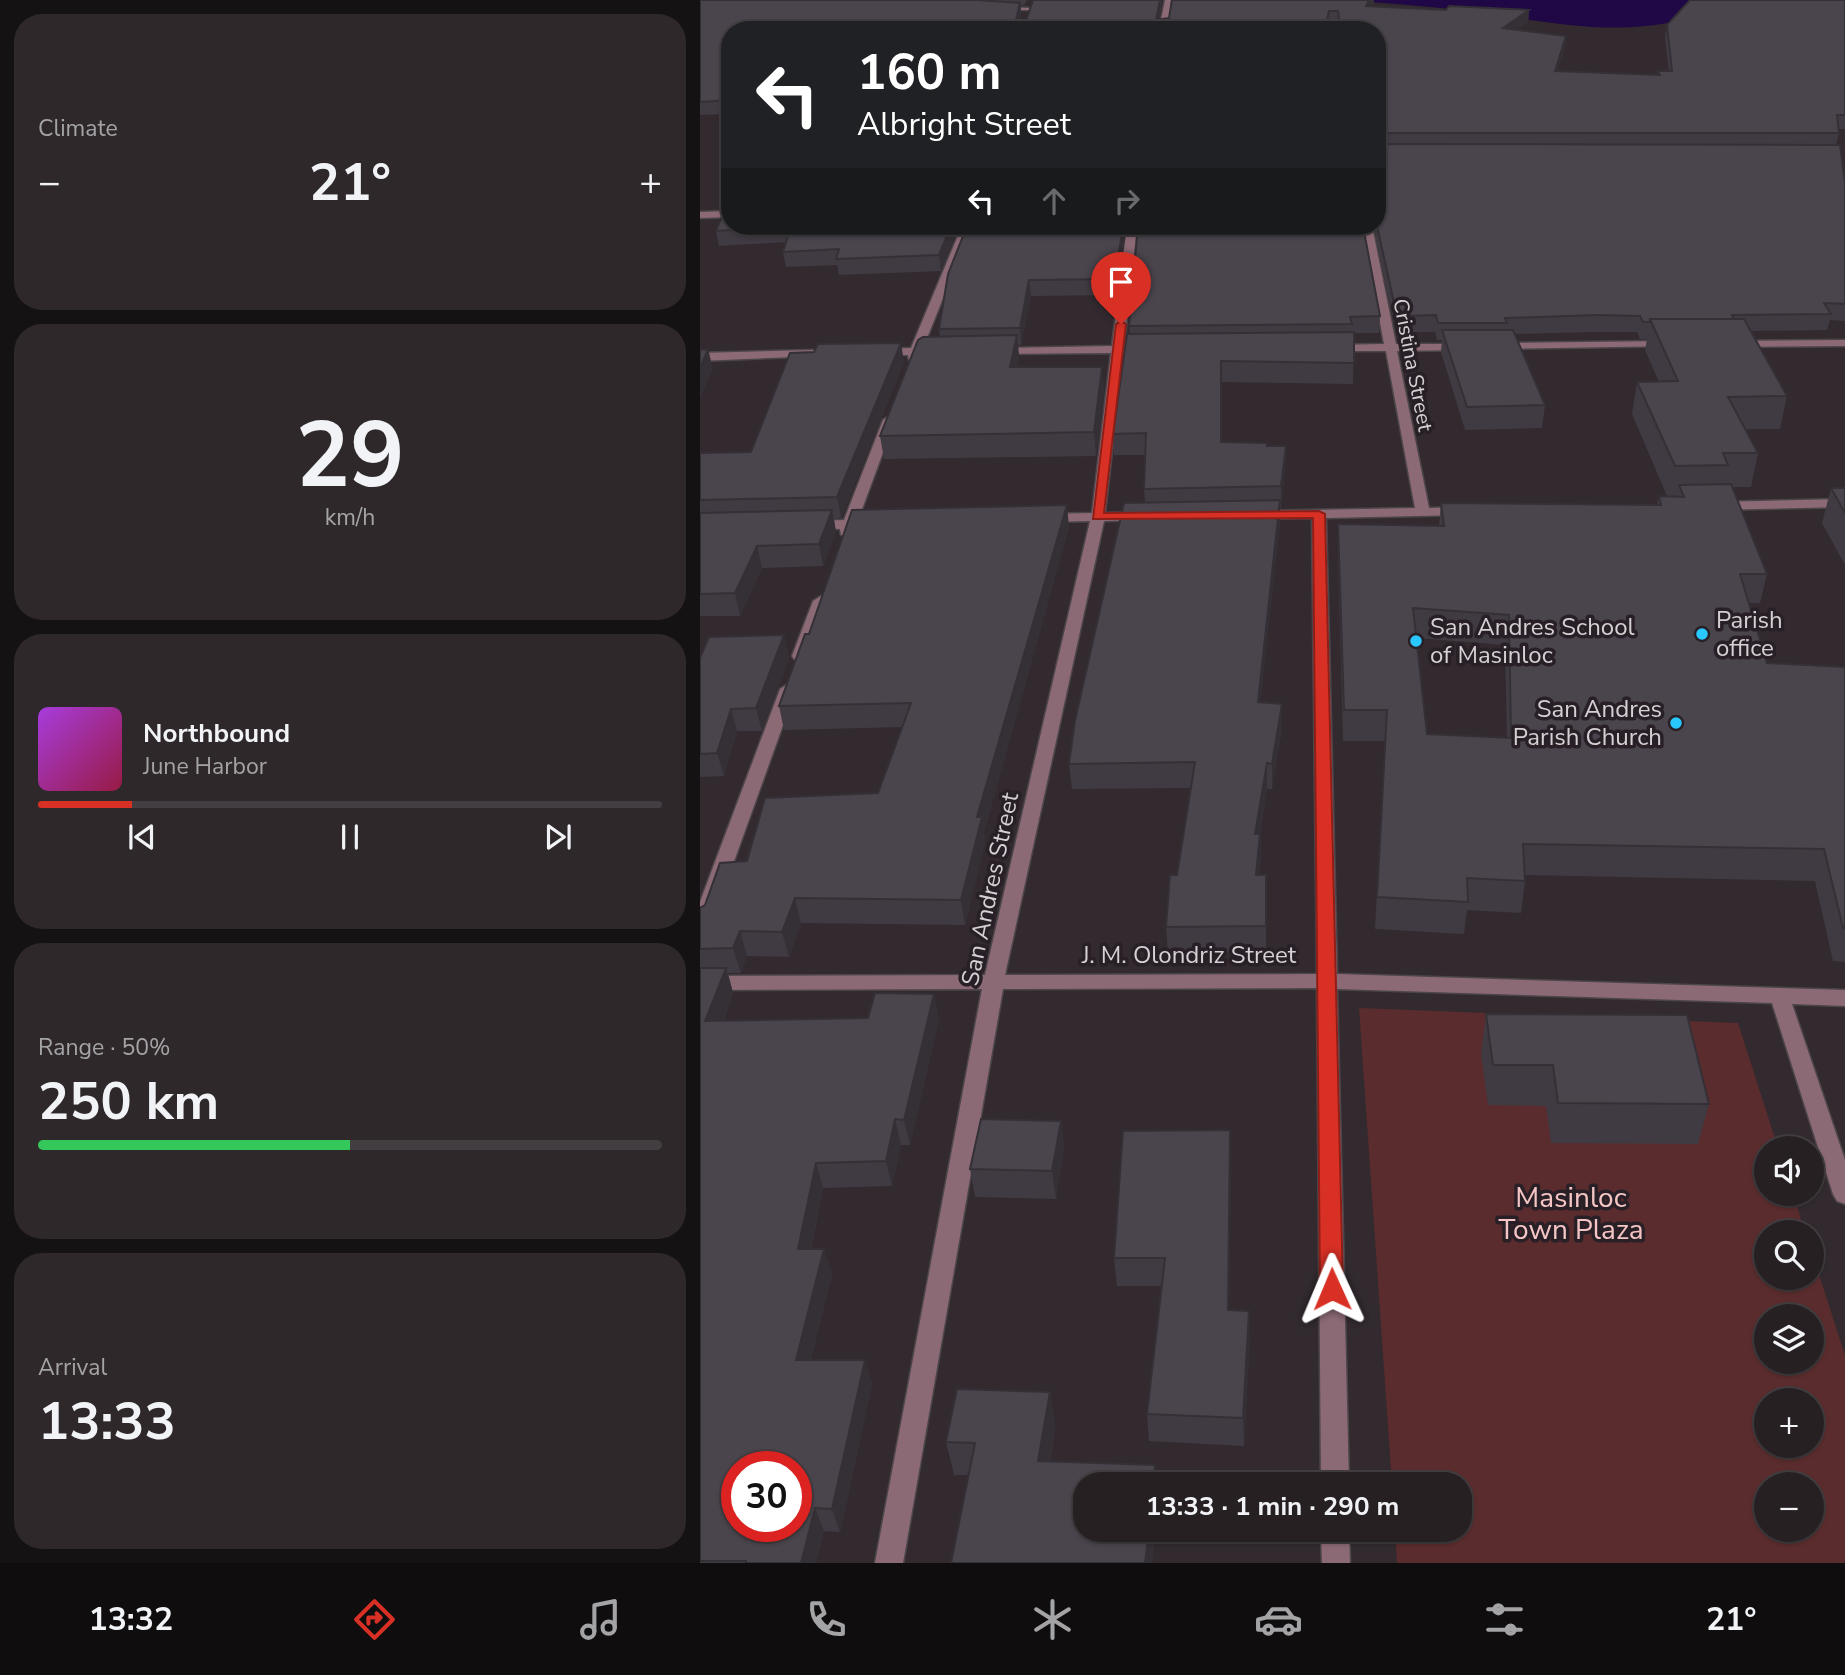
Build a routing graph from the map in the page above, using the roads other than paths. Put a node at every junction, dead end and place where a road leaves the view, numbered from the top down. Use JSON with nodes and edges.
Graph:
{"nodes":[{"id":1,"x":1032,"y":0,"type":"edge"},
{"id":2,"x":1168,"y":0,"type":"edge"},
{"id":3,"x":990,"y":9,"type":"edge"},
{"id":4,"x":1029,"y":10,"type":"junction"},
{"id":5,"x":1026,"y":20,"type":"edge"},
{"id":6,"x":1164,"y":21,"type":"edge"},
{"id":7,"x":721,"y":214,"type":"edge"},
{"id":8,"x":700,"y":215,"type":"edge"},
{"id":9,"x":963,"y":235,"type":"edge"},
{"id":10,"x":1131,"y":235,"type":"edge"},
{"id":11,"x":1369,"y":235,"type":"edge"},
{"id":12,"x":1845,"y":343,"type":"edge"},
{"id":13,"x":1679,"y":344,"type":"edge"},
{"id":14,"x":1721,"y":344,"type":"edge"},
{"id":15,"x":1486,"y":346,"type":"edge"},
{"id":16,"x":1472,"y":347,"type":"edge"},
{"id":17,"x":1321,"y":348,"type":"edge"},
{"id":18,"x":1389,"y":348,"type":"junction"},
{"id":19,"x":1118,"y":349,"type":"junction"},
{"id":20,"x":1145,"y":349,"type":"edge"},
{"id":21,"x":942,"y":351,"type":"edge"},
{"id":22,"x":983,"y":351,"type":"edge"},
{"id":23,"x":915,"y":352,"type":"junction"},
{"id":24,"x":862,"y":353,"type":"edge"},
{"id":25,"x":821,"y":354,"type":"edge"},
{"id":26,"x":700,"y":357,"type":"edge"},
{"id":27,"x":906,"y":376,"type":"edge"},
{"id":28,"x":896,"y":401,"type":"edge"},
{"id":29,"x":1845,"y":503,"type":"edge"},
{"id":30,"x":1695,"y":506,"type":"edge"},
{"id":31,"x":1477,"y":511,"type":"edge"},
{"id":32,"x":1423,"y":512,"type":"junction"},
{"id":33,"x":1319,"y":514,"type":"junction"},
{"id":34,"x":1236,"y":515,"type":"edge"},
{"id":35,"x":1167,"y":516,"type":"edge"},
{"id":36,"x":1097,"y":517,"type":"junction"},
{"id":37,"x":1028,"y":519,"type":"edge"},
{"id":38,"x":890,"y":523,"type":"edge"},
{"id":39,"x":849,"y":524,"type":"junction"},
{"id":40,"x":795,"y":526,"type":"edge"},
{"id":41,"x":839,"y":550,"type":"edge"},
{"id":42,"x":825,"y":589,"type":"edge"},
{"id":43,"x":700,"y":928,"type":"edge"},
{"id":44,"x":994,"y":981,"type":"junction"},
{"id":45,"x":1327,"y":981,"type":"junction"},
{"id":46,"x":700,"y":983,"type":"edge"},
{"id":47,"x":1780,"y":997,"type":"junction"},
{"id":48,"x":1845,"y":999,"type":"edge"},
{"id":49,"x":1845,"y":1194,"type":"edge"},
{"id":50,"x":1335,"y":1472,"type":"edge"},
{"id":51,"x":1335,"y":1542,"type":"edge"},
{"id":52,"x":890,"y":1563,"type":"edge"},
{"id":53,"x":1336,"y":1563,"type":"edge"}],
"edges":[{"from":1,"to":4,"type":"street"},
{"from":2,"to":6,"type":"street"},
{"from":3,"to":4,"type":"street"},
{"from":4,"to":5,"type":"street"},
{"from":7,"to":8,"type":"street"},
{"from":9,"to":23,"type":"street"},
{"from":10,"to":19,"type":"street","name":"San Andres Street"},
{"from":11,"to":18,"type":"street","name":"Cristina Street"},
{"from":12,"to":14,"type":"street"},
{"from":13,"to":15,"type":"street"},
{"from":16,"to":18,"type":"street"},
{"from":17,"to":18,"type":"street"},
{"from":18,"to":32,"type":"street","name":"Cristina Street"},
{"from":19,"to":20,"type":"street"},
{"from":19,"to":22,"type":"street"},
{"from":19,"to":36,"type":"street","name":"San Andres Street"},
{"from":21,"to":23,"type":"street"},
{"from":23,"to":24,"type":"street"},
{"from":23,"to":27,"type":"street"},
{"from":25,"to":26,"type":"street"},
{"from":28,"to":39,"type":"street"},
{"from":29,"to":30,"type":"street"},
{"from":31,"to":32,"type":"street"},
{"from":32,"to":33,"type":"street"},
{"from":33,"to":34,"type":"street"},
{"from":33,"to":45,"type":"street"},
{"from":35,"to":36,"type":"street"},
{"from":36,"to":37,"type":"street"},
{"from":36,"to":44,"type":"street","name":"San Andres Street"},
{"from":38,"to":39,"type":"street"},
{"from":39,"to":40,"type":"street"},
{"from":39,"to":41,"type":"street"},
{"from":42,"to":43,"type":"street"},
{"from":44,"to":45,"type":"street","name":"J. M. Olondriz Street"},
{"from":44,"to":46,"type":"street","name":"J. M. Olondriz Street"},
{"from":44,"to":52,"type":"street","name":"San Andres Street"},
{"from":45,"to":47,"type":"street","name":"J. M. Olondriz Street"},
{"from":45,"to":50,"type":"street"},
{"from":47,"to":48,"type":"street","name":"J. M. Olondriz Street"},
{"from":47,"to":49,"type":"street"},
{"from":51,"to":53,"type":"street"}]}
